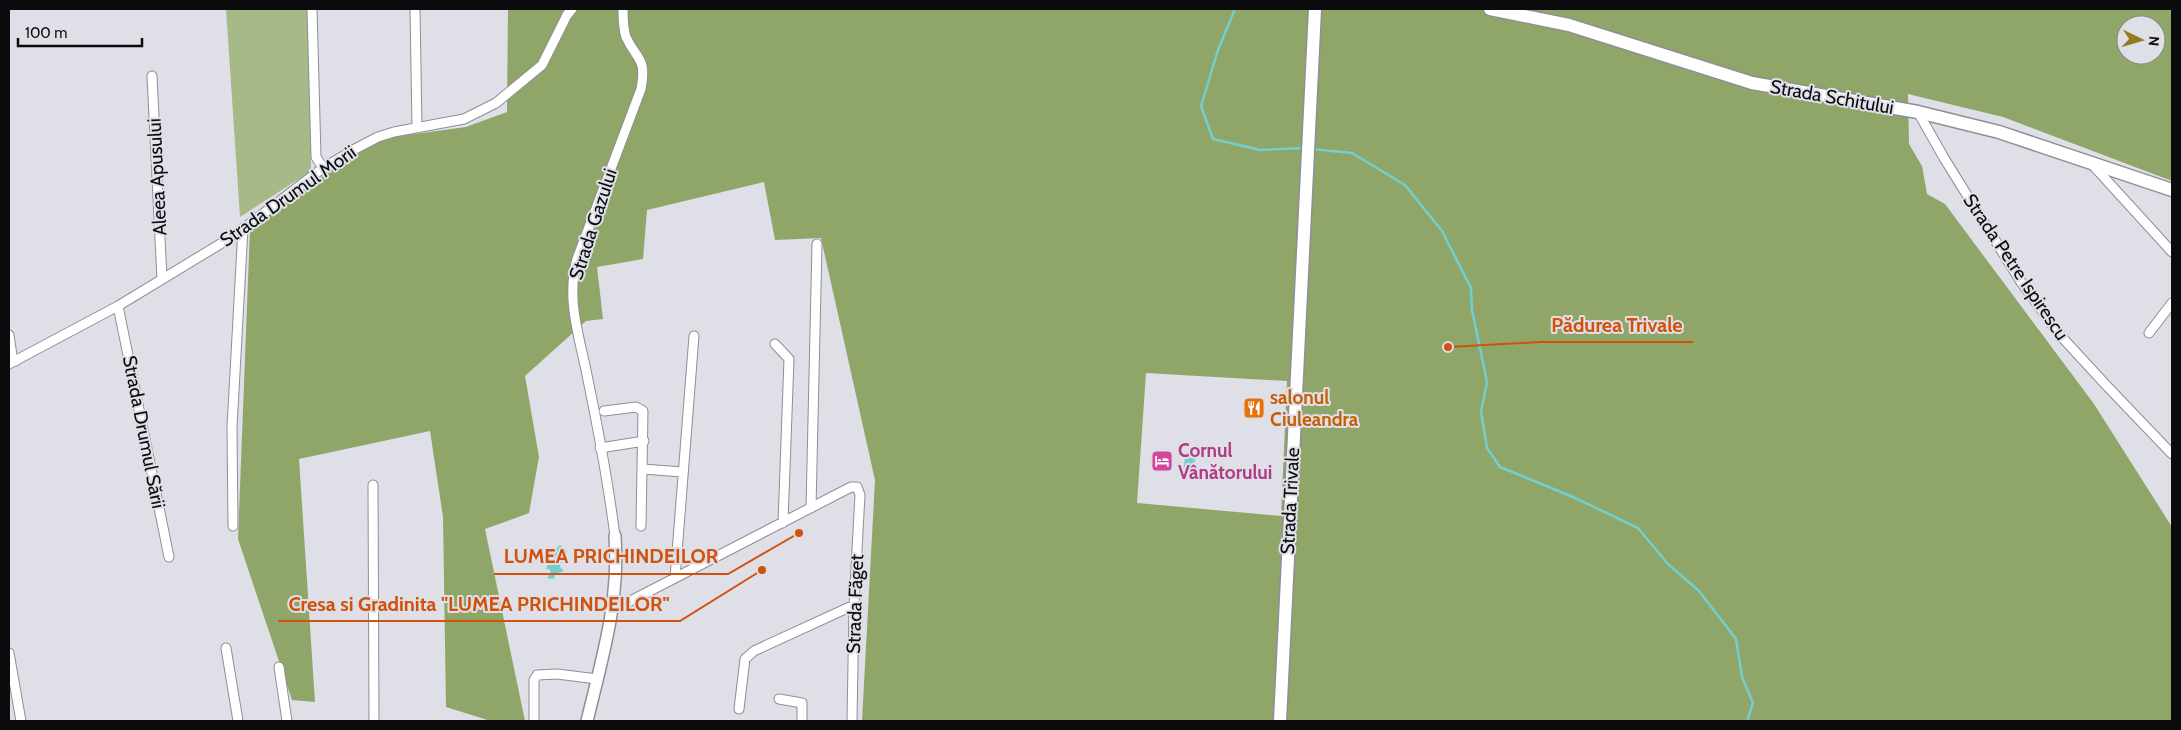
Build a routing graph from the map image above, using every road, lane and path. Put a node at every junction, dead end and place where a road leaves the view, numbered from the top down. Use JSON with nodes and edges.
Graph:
{"nodes":[{"id":1,"x":312,"y":9,"type":"edge"},
{"id":2,"x":415,"y":9,"type":"edge"},
{"id":3,"x":572,"y":9,"type":"edge"},
{"id":4,"x":623,"y":9,"type":"edge"},
{"id":5,"x":1315,"y":9,"type":"edge"},
{"id":6,"x":1490,"y":9,"type":"edge"},
{"id":7,"x":152,"y":76,"type":"dead end"},
{"id":8,"x":1918,"y":112,"type":"junction"},
{"id":9,"x":416,"y":127,"type":"junction"},
{"id":10,"x":2089,"y":161,"type":"junction"},
{"id":11,"x":323,"y":168,"type":"junction"},
{"id":12,"x":2172,"y":190,"type":"edge"},
{"id":13,"x":243,"y":228,"type":"junction"},
{"id":14,"x":817,"y":244,"type":"dead end"},
{"id":15,"x":2172,"y":252,"type":"edge"},
{"id":16,"x":162,"y":279,"type":"junction"},
{"id":17,"x":2172,"y":303,"type":"edge"},
{"id":18,"x":118,"y":306,"type":"junction"},
{"id":19,"x":2149,"y":333,"type":"dead end"},
{"id":20,"x":9,"y":335,"type":"edge"},
{"id":21,"x":694,"y":336,"type":"dead end"},
{"id":22,"x":775,"y":344,"type":"dead end"},
{"id":23,"x":12,"y":363,"type":"edge"},
{"id":24,"x":604,"y":411,"type":"dead end"},
{"id":25,"x":644,"y":441,"type":"junction"},
{"id":26,"x":600,"y":448,"type":"junction"},
{"id":27,"x":2172,"y":452,"type":"edge"},
{"id":28,"x":643,"y":468,"type":"junction"},
{"id":29,"x":682,"y":472,"type":"junction"},
{"id":30,"x":373,"y":485,"type":"dead end"},
{"id":31,"x":811,"y":508,"type":"junction"},
{"id":32,"x":783,"y":523,"type":"junction"},
{"id":33,"x":233,"y":526,"type":"dead end"},
{"id":34,"x":641,"y":526,"type":"dead end"},
{"id":35,"x":614,"y":536,"type":"joint"},
{"id":36,"x":169,"y":557,"type":"dead end"},
{"id":37,"x":675,"y":578,"type":"junction"},
{"id":38,"x":854,"y":604,"type":"junction"},
{"id":39,"x":613,"y":610,"type":"junction"},
{"id":40,"x":226,"y":648,"type":"dead end"},
{"id":41,"x":9,"y":654,"type":"edge"},
{"id":42,"x":279,"y":667,"type":"dead end"},
{"id":43,"x":597,"y":679,"type":"junction"},
{"id":44,"x":779,"y":699,"type":"dead end"},
{"id":45,"x":739,"y":709,"type":"dead end"},
{"id":46,"x":20,"y":721,"type":"edge"},
{"id":47,"x":238,"y":721,"type":"edge"},
{"id":48,"x":287,"y":721,"type":"edge"},
{"id":49,"x":374,"y":721,"type":"edge"},
{"id":50,"x":534,"y":721,"type":"edge"},
{"id":51,"x":587,"y":721,"type":"edge"},
{"id":52,"x":802,"y":721,"type":"edge"},
{"id":53,"x":852,"y":721,"type":"edge"},
{"id":54,"x":1280,"y":721,"type":"edge"}],
"edges":[{"from":1,"to":11,"type":"street"},
{"from":2,"to":9,"type":"street"},
{"from":3,"to":9,"type":"street","name":"Strada Drumul Morii"},
{"from":4,"to":26,"type":"street","name":"Strada Gazului"},
{"from":5,"to":54,"type":"main road","name":"Strada Trivale"},
{"from":6,"to":8,"type":"main road","name":"Strada Schitului"},
{"from":7,"to":16,"type":"street","name":"Aleea Apusului"},
{"from":8,"to":10,"type":"main road","name":"Strada Schitului"},
{"from":8,"to":27,"type":"street","name":"Strada Petre Ispirescu"},
{"from":9,"to":11,"type":"street","name":"Strada Drumul Morii"},
{"from":10,"to":12,"type":"main road","name":"Strada Schitului"},
{"from":10,"to":15,"type":"street"},
{"from":11,"to":13,"type":"street","name":"Strada Drumul Morii"},
{"from":13,"to":16,"type":"street","name":"Strada Drumul Morii"},
{"from":13,"to":33,"type":"street"},
{"from":14,"to":31,"type":"street"},
{"from":16,"to":18,"type":"street","name":"Strada Drumul Morii"},
{"from":17,"to":19,"type":"street"},
{"from":18,"to":23,"type":"street","name":"Strada Drumul Morii"},
{"from":18,"to":36,"type":"street","name":"Strada Drumul Sării"},
{"from":20,"to":23,"type":"street"},
{"from":21,"to":29,"type":"street"},
{"from":22,"to":32,"type":"street"},
{"from":24,"to":25,"type":"street"},
{"from":25,"to":26,"type":"street"},
{"from":25,"to":28,"type":"street"},
{"from":26,"to":35,"type":"street","name":"Strada Gazului"},
{"from":28,"to":29,"type":"street"},
{"from":28,"to":34,"type":"street"},
{"from":29,"to":37,"type":"street"},
{"from":30,"to":49,"type":"street"},
{"from":31,"to":32,"type":"street"},
{"from":31,"to":38,"type":"street","name":"Strada Făget"},
{"from":32,"to":37,"type":"street"},
{"from":35,"to":39,"type":"street"},
{"from":37,"to":39,"type":"street"},
{"from":38,"to":45,"type":"street"},
{"from":38,"to":53,"type":"street","name":"Strada Făget"},
{"from":39,"to":43,"type":"street"},
{"from":40,"to":47,"type":"street"},
{"from":41,"to":46,"type":"street"},
{"from":42,"to":48,"type":"street"},
{"from":43,"to":50,"type":"street"},
{"from":43,"to":51,"type":"street"},
{"from":44,"to":52,"type":"street"}]}
